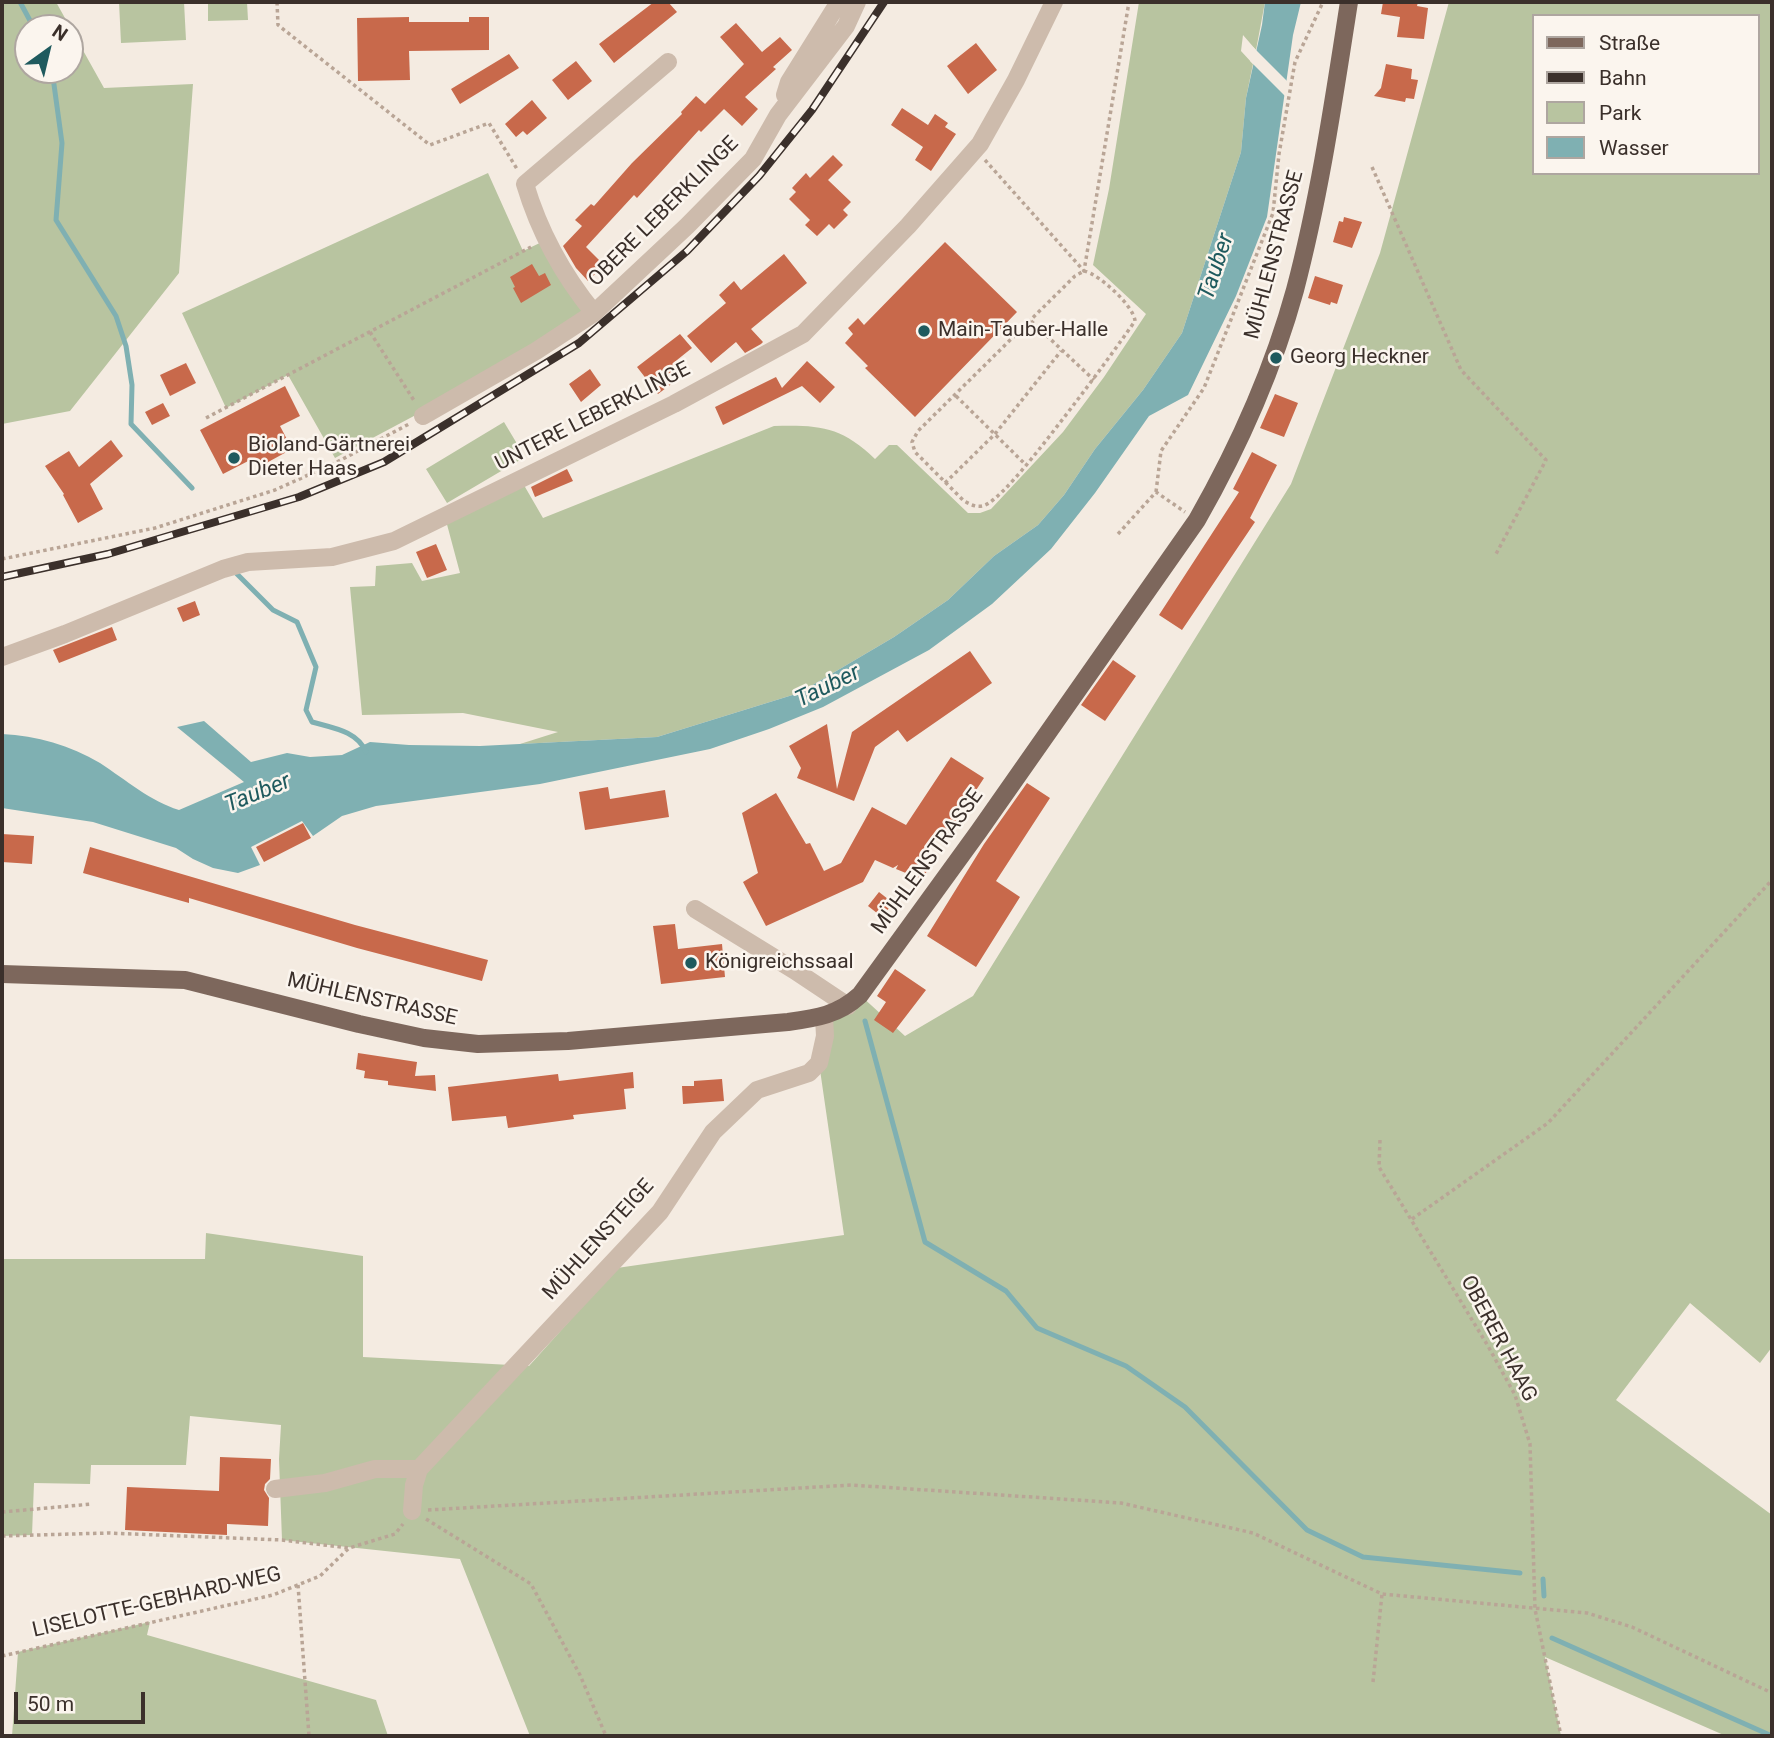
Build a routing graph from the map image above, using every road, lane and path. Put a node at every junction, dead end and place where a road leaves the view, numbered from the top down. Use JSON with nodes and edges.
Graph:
{"nodes":[{"id":1,"x":277,"y":2,"type":"edge"},
{"id":2,"x":839,"y":2,"type":"edge"},
{"id":3,"x":857,"y":2,"type":"edge"},
{"id":4,"x":1054,"y":2,"type":"edge"},
{"id":5,"x":1129,"y":2,"type":"edge"},
{"id":6,"x":1323,"y":2,"type":"edge"},
{"id":7,"x":1349,"y":2,"type":"edge"},
{"id":8,"x":668,"y":62,"type":"dead end"},
{"id":9,"x":778,"y":115,"type":"junction"},
{"id":10,"x":975,"y":149,"type":"junction"},
{"id":11,"x":1372,"y":167,"type":"dead end"},
{"id":12,"x":525,"y":184,"type":"junction"},
{"id":13,"x":546,"y":240,"type":"junction"},
{"id":14,"x":1084,"y":271,"type":"junction"},
{"id":15,"x":594,"y":313,"type":"junction"},
{"id":16,"x":1031,"y":321,"type":"junction"},
{"id":17,"x":370,"y":332,"type":"junction"},
{"id":18,"x":1061,"y":351,"type":"junction"},
{"id":19,"x":1094,"y":380,"type":"junction"},
{"id":20,"x":956,"y":396,"type":"junction"},
{"id":21,"x":423,"y":416,"type":"junction"},
{"id":22,"x":206,"y":418,"type":"dead end"},
{"id":23,"x":995,"y":434,"type":"junction"},
{"id":24,"x":1026,"y":465,"type":"junction"},
{"id":25,"x":945,"y":483,"type":"junction"},
{"id":26,"x":1156,"y":492,"type":"junction"},
{"id":27,"x":1197,"y":520,"type":"junction"},
{"id":28,"x":1118,"y":534,"type":"dead end"},
{"id":29,"x":1496,"y":554,"type":"dead end"},
{"id":30,"x":2,"y":559,"type":"edge"},
{"id":31,"x":2,"y":657,"type":"edge"},
{"id":32,"x":1772,"y":880,"type":"edge"},
{"id":33,"x":695,"y":909,"type":"dead end"},
{"id":34,"x":2,"y":974,"type":"edge"},
{"id":35,"x":848,"y":1006,"type":"junction"},
{"id":36,"x":824,"y":1017,"type":"junction"},
{"id":37,"x":1380,"y":1140,"type":"dead end"},
{"id":38,"x":1412,"y":1219,"type":"junction"},
{"id":39,"x":419,"y":1469,"type":"junction"},
{"id":40,"x":275,"y":1489,"type":"dead end"},
{"id":41,"x":92,"y":1504,"type":"dead end"},
{"id":42,"x":412,"y":1511,"type":"junction"},
{"id":43,"x":2,"y":1512,"type":"edge"},
{"id":44,"x":2,"y":1536,"type":"edge"},
{"id":45,"x":349,"y":1548,"type":"junction"},
{"id":46,"x":298,"y":1585,"type":"junction"},
{"id":47,"x":1382,"y":1594,"type":"junction"},
{"id":48,"x":1535,"y":1609,"type":"junction"},
{"id":49,"x":2,"y":1656,"type":"edge"},
{"id":50,"x":1373,"y":1682,"type":"dead end"},
{"id":51,"x":1772,"y":1693,"type":"edge"},
{"id":52,"x":309,"y":1736,"type":"edge"},
{"id":53,"x":606,"y":1736,"type":"edge"},
{"id":54,"x":1561,"y":1736,"type":"edge"}],
"edges":[{"from":1,"to":12,"type":"path"},
{"from":2,"to":9,"type":"street"},
{"from":3,"to":9,"type":"street","name":"OBERE LEBERKLINGE"},
{"from":4,"to":10,"type":"street","name":"UNTERE LEBERKLINGE"},
{"from":5,"to":14,"type":"path"},
{"from":6,"to":26,"type":"path"},
{"from":7,"to":27,"type":"main road","name":"MÜHLENSTRASSE"},
{"from":8,"to":12,"type":"street"},
{"from":9,"to":15,"type":"street","name":"OBERE LEBERKLINGE"},
{"from":10,"to":14,"type":"path"},
{"from":10,"to":31,"type":"street","name":"UNTERE LEBERKLINGE"},
{"from":11,"to":29,"type":"path"},
{"from":12,"to":13,"type":"street","name":"OBERE LEBERKLINGE"},
{"from":13,"to":15,"type":"street","name":"OBERE LEBERKLINGE"},
{"from":13,"to":17,"type":"path"},
{"from":14,"to":16,"type":"path"},
{"from":14,"to":19,"type":"path"},
{"from":15,"to":21,"type":"street","name":"OBERE LEBERKLINGE"},
{"from":16,"to":18,"type":"path"},
{"from":16,"to":20,"type":"path"},
{"from":17,"to":21,"type":"path"},
{"from":17,"to":22,"type":"path"},
{"from":18,"to":19,"type":"path"},
{"from":18,"to":23,"type":"path"},
{"from":19,"to":24,"type":"path"},
{"from":20,"to":23,"type":"path"},
{"from":20,"to":25,"type":"path"},
{"from":21,"to":30,"type":"path"},
{"from":23,"to":24,"type":"path"},
{"from":23,"to":25,"type":"path"},
{"from":24,"to":25,"type":"path"},
{"from":26,"to":27,"type":"path"},
{"from":26,"to":28,"type":"path"},
{"from":27,"to":35,"type":"main road","name":"MÜHLENSTRASSE"},
{"from":32,"to":38,"type":"path"},
{"from":33,"to":35,"type":"street"},
{"from":34,"to":36,"type":"main road","name":"MÜHLENSTRASSE"},
{"from":35,"to":36,"type":"main road","name":"MÜHLENSTRASSE"},
{"from":36,"to":39,"type":"street","name":"MÜHLENSTEIGE"},
{"from":37,"to":38,"type":"path","name":"OBERER HAAG"},
{"from":38,"to":48,"type":"path","name":"OBERER HAAG"},
{"from":39,"to":40,"type":"street"},
{"from":39,"to":42,"type":"street"},
{"from":41,"to":43,"type":"path"},
{"from":42,"to":45,"type":"path"},
{"from":42,"to":47,"type":"path"},
{"from":42,"to":53,"type":"path"},
{"from":44,"to":45,"type":"path"},
{"from":45,"to":46,"type":"path","name":"LISELOTTE-GEBHARD-WEG"},
{"from":46,"to":49,"type":"path","name":"LISELOTTE-GEBHARD-WEG"},
{"from":46,"to":52,"type":"path"},
{"from":47,"to":48,"type":"path"},
{"from":47,"to":50,"type":"path"},
{"from":48,"to":51,"type":"path"},
{"from":48,"to":54,"type":"path","name":"OBERER HAAG"}]}
